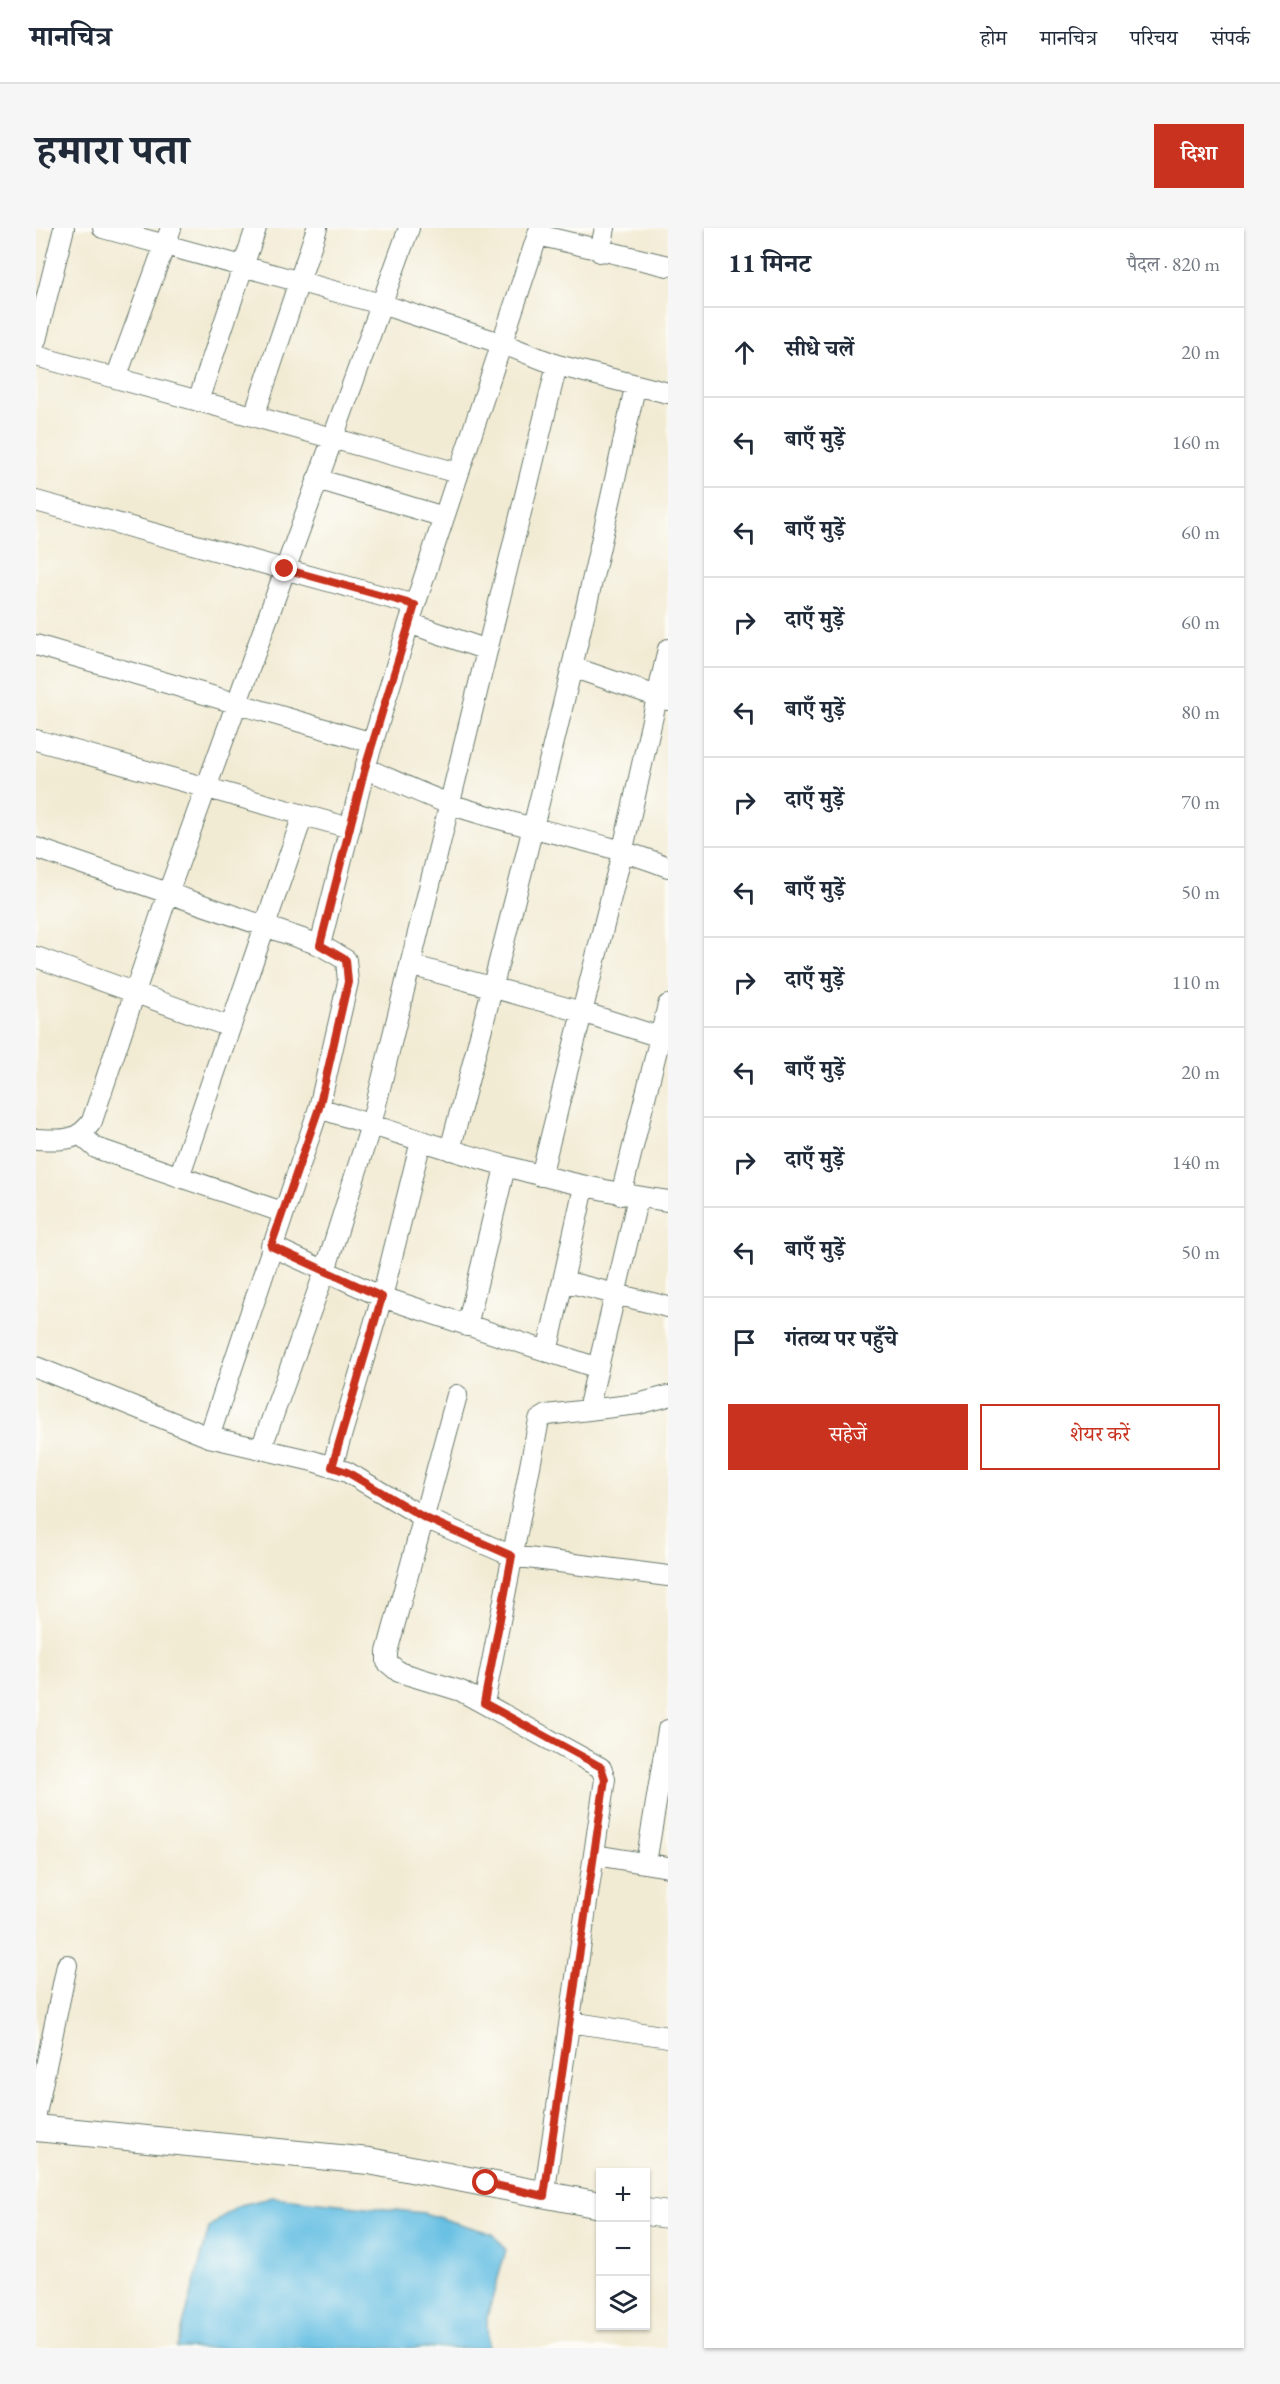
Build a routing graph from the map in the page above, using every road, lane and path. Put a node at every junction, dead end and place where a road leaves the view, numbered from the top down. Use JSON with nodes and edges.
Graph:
{"nodes":[{"id":1,"x":64,"y":228,"type":"edge"},
{"id":2,"x":103,"y":228,"type":"edge"},
{"id":3,"x":256,"y":228,"type":"edge"},
{"id":4,"x":317,"y":228,"type":"edge"},
{"id":5,"x":409,"y":228,"type":"edge"},
{"id":6,"x":605,"y":228,"type":"edge"},
{"id":7,"x":539,"y":231,"type":"edge"},
{"id":8,"x":168,"y":236,"type":"edge"},
{"id":9,"x":600,"y":252,"type":"junction"},
{"id":10,"x":244,"y":266,"type":"junction"},
{"id":11,"x":668,"y":266,"type":"edge"},
{"id":12,"x":299,"y":281,"type":"junction"},
{"id":13,"x":381,"y":304,"type":"junction"},
{"id":14,"x":36,"y":340,"type":"edge"},
{"id":15,"x":503,"y":344,"type":"junction"},
{"id":16,"x":36,"y":356,"type":"edge"},
{"id":17,"x":557,"y":365,"type":"junction"},
{"id":18,"x":116,"y":378,"type":"junction"},
{"id":19,"x":635,"y":387,"type":"junction"},
{"id":20,"x":668,"y":393,"type":"edge"},
{"id":21,"x":198,"y":401,"type":"junction"},
{"id":22,"x":254,"y":416,"type":"junction"},
{"id":23,"x":332,"y":438,"type":"junction"},
{"id":24,"x":458,"y":473,"type":"junction"},
{"id":25,"x":317,"y":479,"type":"junction"},
{"id":26,"x":36,"y":501,"type":"edge"},
{"id":27,"x":444,"y":517,"type":"junction"},
{"id":28,"x":285,"y":569,"type":"junction"},
{"id":29,"x":412,"y":614,"type":"junction"},
{"id":30,"x":36,"y":645,"type":"edge"},
{"id":31,"x":668,"y":649,"type":"edge"},
{"id":32,"x":487,"y":650,"type":"junction"},
{"id":33,"x":572,"y":667,"type":"junction"},
{"id":34,"x":662,"y":698,"type":"edge"},
{"id":35,"x":238,"y":703,"type":"junction"},
{"id":36,"x":36,"y":740,"type":"edge"},
{"id":37,"x":373,"y":743,"type":"junction"},
{"id":38,"x":365,"y":768,"type":"junction"},
{"id":39,"x":206,"y":788,"type":"junction"},
{"id":40,"x":450,"y":804,"type":"junction"},
{"id":41,"x":303,"y":815,"type":"junction"},
{"id":42,"x":350,"y":828,"type":"junction"},
{"id":43,"x":532,"y":828,"type":"junction"},
{"id":44,"x":36,"y":848,"type":"edge"},
{"id":45,"x":623,"y":849,"type":"junction"},
{"id":46,"x":668,"y":867,"type":"edge"},
{"id":47,"x":168,"y":893,"type":"junction"},
{"id":48,"x":265,"y":926,"type":"junction"},
{"id":49,"x":320,"y":945,"type":"junction"},
{"id":50,"x":36,"y":957,"type":"edge"},
{"id":51,"x":410,"y":965,"type":"junction"},
{"id":52,"x":494,"y":987,"type":"junction"},
{"id":53,"x":134,"y":992,"type":"junction"},
{"id":54,"x":668,"y":1005,"type":"edge"},
{"id":55,"x":582,"y":1012,"type":"junction"},
{"id":56,"x":230,"y":1027,"type":"junction"},
{"id":57,"x":660,"y":1037,"type":"junction"},
{"id":58,"x":319,"y":1108,"type":"junction"},
{"id":59,"x":371,"y":1125,"type":"junction"},
{"id":60,"x":81,"y":1135,"type":"junction"},
{"id":61,"x":36,"y":1139,"type":"edge"},
{"id":62,"x":422,"y":1141,"type":"junction"},
{"id":63,"x":450,"y":1150,"type":"junction"},
{"id":64,"x":505,"y":1167,"type":"junction"},
{"id":65,"x":541,"y":1176,"type":"junction"},
{"id":66,"x":179,"y":1177,"type":"junction"},
{"id":67,"x":584,"y":1187,"type":"junction"},
{"id":68,"x":629,"y":1196,"type":"junction"},
{"id":69,"x":668,"y":1201,"type":"edge"},
{"id":70,"x":282,"y":1212,"type":"junction"},
{"id":71,"x":271,"y":1246,"type":"junction"},
{"id":72,"x":325,"y":1271,"type":"junction"},
{"id":73,"x":563,"y":1281,"type":"junction"},
{"id":74,"x":615,"y":1292,"type":"junction"},
{"id":75,"x":382,"y":1297,"type":"junction"},
{"id":76,"x":668,"y":1306,"type":"edge"},
{"id":77,"x":467,"y":1326,"type":"junction"},
{"id":78,"x":547,"y":1352,"type":"junction"},
{"id":79,"x":36,"y":1367,"type":"edge"},
{"id":80,"x":598,"y":1368,"type":"junction"},
{"id":81,"x":457,"y":1395,"type":"dead end"},
{"id":82,"x":668,"y":1395,"type":"edge"},
{"id":83,"x":588,"y":1410,"type":"junction"},
{"id":84,"x":209,"y":1437,"type":"junction"},
{"id":85,"x":261,"y":1449,"type":"junction"},
{"id":86,"x":332,"y":1467,"type":"junction"},
{"id":87,"x":423,"y":1517,"type":"junction"},
{"id":88,"x":512,"y":1556,"type":"junction"},
{"id":89,"x":668,"y":1576,"type":"edge"},
{"id":90,"x":484,"y":1703,"type":"junction"},
{"id":91,"x":668,"y":1730,"type":"edge"},
{"id":92,"x":595,"y":1855,"type":"junction"},
{"id":93,"x":646,"y":1863,"type":"junction"},
{"id":94,"x":668,"y":1867,"type":"edge"},
{"id":95,"x":68,"y":1965,"type":"dead end"},
{"id":96,"x":570,"y":2022,"type":"junction"},
{"id":97,"x":668,"y":2037,"type":"edge"},
{"id":98,"x":36,"y":2114,"type":"edge"},
{"id":99,"x":36,"y":2128,"type":"edge"},
{"id":100,"x":544,"y":2196,"type":"junction"},
{"id":101,"x":596,"y":2204,"type":"edge"},
{"id":102,"x":668,"y":2210,"type":"edge"},
{"id":103,"x":650,"y":2213,"type":"edge"},
{"id":104,"x":668,"y":2215,"type":"edge"}],
"edges":[{"from":1,"to":14,"type":"street"},
{"from":2,"to":8,"type":"street"},
{"from":3,"to":10,"type":"street"},
{"from":4,"to":12,"type":"street"},
{"from":5,"to":13,"type":"street"},
{"from":6,"to":9,"type":"street"},
{"from":7,"to":9,"type":"street"},
{"from":7,"to":15,"type":"street"},
{"from":8,"to":10,"type":"street"},
{"from":8,"to":18,"type":"street"},
{"from":9,"to":11,"type":"street"},
{"from":10,"to":12,"type":"street"},
{"from":10,"to":21,"type":"street"},
{"from":12,"to":13,"type":"street"},
{"from":12,"to":22,"type":"street"},
{"from":13,"to":15,"type":"street"},
{"from":13,"to":23,"type":"street"},
{"from":15,"to":17,"type":"street"},
{"from":15,"to":24,"type":"street"},
{"from":16,"to":18,"type":"street"},
{"from":17,"to":19,"type":"street"},
{"from":17,"to":32,"type":"street"},
{"from":18,"to":21,"type":"street"},
{"from":19,"to":20,"type":"street"},
{"from":19,"to":33,"type":"street"},
{"from":21,"to":22,"type":"street"},
{"from":22,"to":23,"type":"street"},
{"from":23,"to":24,"type":"street"},
{"from":23,"to":25,"type":"street"},
{"from":24,"to":27,"type":"street"},
{"from":25,"to":27,"type":"street"},
{"from":25,"to":28,"type":"street"},
{"from":26,"to":28,"type":"street"},
{"from":27,"to":29,"type":"street"},
{"from":28,"to":29,"type":"street"},
{"from":28,"to":35,"type":"street"},
{"from":29,"to":32,"type":"street"},
{"from":29,"to":37,"type":"street"},
{"from":30,"to":35,"type":"street"},
{"from":31,"to":34,"type":"street"},
{"from":32,"to":40,"type":"street"},
{"from":33,"to":34,"type":"street"},
{"from":33,"to":43,"type":"street"},
{"from":34,"to":45,"type":"street"},
{"from":35,"to":37,"type":"street"},
{"from":35,"to":39,"type":"street"},
{"from":36,"to":39,"type":"street"},
{"from":37,"to":38,"type":"street"},
{"from":38,"to":40,"type":"street"},
{"from":38,"to":42,"type":"street"},
{"from":39,"to":41,"type":"street"},
{"from":39,"to":47,"type":"street"},
{"from":40,"to":43,"type":"street"},
{"from":40,"to":51,"type":"street"},
{"from":41,"to":42,"type":"street"},
{"from":41,"to":48,"type":"street"},
{"from":42,"to":49,"type":"street"},
{"from":43,"to":45,"type":"street"},
{"from":43,"to":52,"type":"street"},
{"from":44,"to":47,"type":"street"},
{"from":45,"to":46,"type":"street"},
{"from":45,"to":55,"type":"street"},
{"from":47,"to":48,"type":"street"},
{"from":47,"to":53,"type":"street"},
{"from":48,"to":49,"type":"street"},
{"from":48,"to":56,"type":"street"},
{"from":49,"to":58,"type":"street"},
{"from":50,"to":53,"type":"street"},
{"from":51,"to":52,"type":"street"},
{"from":51,"to":59,"type":"street"},
{"from":52,"to":55,"type":"street"},
{"from":52,"to":63,"type":"street"},
{"from":53,"to":56,"type":"street"},
{"from":53,"to":60,"type":"street"},
{"from":54,"to":57,"type":"street"},
{"from":55,"to":57,"type":"street"},
{"from":55,"to":65,"type":"street"},
{"from":56,"to":66,"type":"street"},
{"from":57,"to":68,"type":"street"},
{"from":58,"to":59,"type":"street"},
{"from":58,"to":70,"type":"street"},
{"from":59,"to":62,"type":"street"},
{"from":59,"to":72,"type":"street"},
{"from":60,"to":61,"type":"street"},
{"from":60,"to":66,"type":"street"},
{"from":62,"to":63,"type":"street"},
{"from":62,"to":75,"type":"street"},
{"from":63,"to":64,"type":"street"},
{"from":64,"to":65,"type":"street"},
{"from":64,"to":77,"type":"street"},
{"from":65,"to":67,"type":"street"},
{"from":66,"to":70,"type":"street"},
{"from":67,"to":68,"type":"street"},
{"from":67,"to":73,"type":"street"},
{"from":68,"to":69,"type":"street"},
{"from":68,"to":74,"type":"street"},
{"from":70,"to":71,"type":"street"},
{"from":71,"to":72,"type":"street"},
{"from":71,"to":84,"type":"street"},
{"from":72,"to":75,"type":"street"},
{"from":72,"to":85,"type":"street"},
{"from":73,"to":74,"type":"street"},
{"from":73,"to":78,"type":"street"},
{"from":74,"to":76,"type":"street"},
{"from":74,"to":80,"type":"street"},
{"from":75,"to":77,"type":"street"},
{"from":75,"to":86,"type":"street"},
{"from":77,"to":78,"type":"street"},
{"from":78,"to":80,"type":"street"},
{"from":79,"to":84,"type":"street"},
{"from":80,"to":83,"type":"street"},
{"from":81,"to":87,"type":"street"},
{"from":82,"to":83,"type":"street"},
{"from":83,"to":88,"type":"street"},
{"from":84,"to":85,"type":"street"},
{"from":85,"to":86,"type":"street"},
{"from":86,"to":87,"type":"street"},
{"from":87,"to":88,"type":"street"},
{"from":87,"to":90,"type":"street"},
{"from":88,"to":89,"type":"street"},
{"from":88,"to":90,"type":"street"},
{"from":90,"to":92,"type":"street"},
{"from":91,"to":93,"type":"street"},
{"from":92,"to":93,"type":"street"},
{"from":92,"to":96,"type":"street"},
{"from":93,"to":94,"type":"street"},
{"from":95,"to":98,"type":"street"},
{"from":96,"to":97,"type":"street"},
{"from":96,"to":100,"type":"street"},
{"from":99,"to":100,"type":"street"},
{"from":100,"to":101,"type":"street"},
{"from":102,"to":104,"type":"street"},
{"from":103,"to":104,"type":"street"}]}
